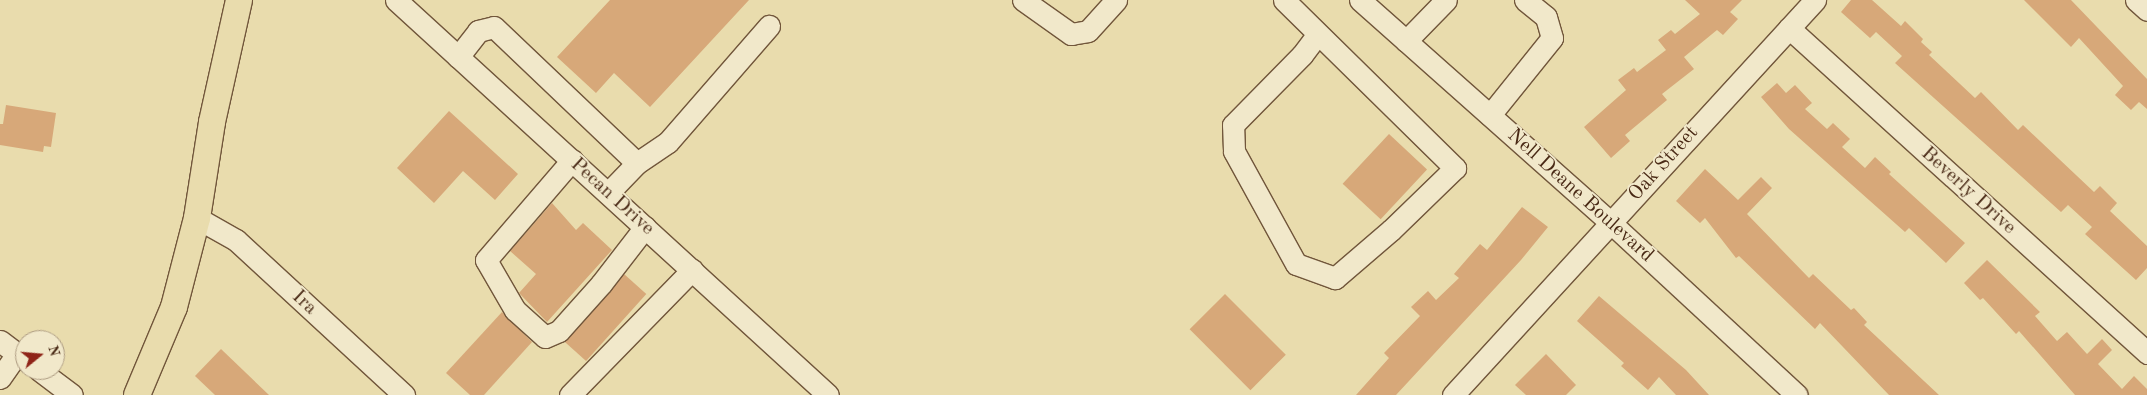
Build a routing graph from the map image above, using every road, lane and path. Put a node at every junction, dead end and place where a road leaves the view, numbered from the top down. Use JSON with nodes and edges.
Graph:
{"nodes":[{"id":1,"x":239,"y":0,"type":"edge"},
{"id":2,"x":396,"y":0,"type":"edge"},
{"id":3,"x":1023,"y":0,"type":"edge"},
{"id":4,"x":1116,"y":0,"type":"edge"},
{"id":5,"x":1284,"y":0,"type":"edge"},
{"id":6,"x":1360,"y":0,"type":"edge"},
{"id":7,"x":1446,"y":0,"type":"edge"},
{"id":8,"x":1525,"y":0,"type":"edge"},
{"id":9,"x":1815,"y":0,"type":"edge"},
{"id":10,"x":2136,"y":0,"type":"edge"},
{"id":11,"x":2147,"y":10,"type":"edge"},
{"id":12,"x":769,"y":26,"type":"dead end"},
{"id":13,"x":1789,"y":28,"type":"junction"},
{"id":14,"x":1317,"y":35,"type":"junction"},
{"id":15,"x":1406,"y":41,"type":"junction"},
{"id":16,"x":458,"y":57,"type":"junction"},
{"id":17,"x":1490,"y":115,"type":"junction"},
{"id":18,"x":572,"y":160,"type":"junction"},
{"id":19,"x":637,"y":163,"type":"junction"},
{"id":20,"x":608,"y":193,"type":"junction"},
{"id":21,"x":197,"y":218,"type":"junction"},
{"id":22,"x":1611,"y":223,"type":"junction"},
{"id":23,"x":644,"y":227,"type":"junction"},
{"id":24,"x":692,"y":270,"type":"junction"},
{"id":25,"x":14,"y":352,"type":"edge"},
{"id":26,"x":2147,"y":353,"type":"edge"},
{"id":27,"x":0,"y":378,"type":"edge"},
{"id":28,"x":52,"y":380,"type":"edge"},
{"id":29,"x":138,"y":394,"type":"edge"},
{"id":30,"x":72,"y":395,"type":"edge"},
{"id":31,"x":404,"y":395,"type":"edge"},
{"id":32,"x":570,"y":395,"type":"edge"},
{"id":33,"x":828,"y":395,"type":"edge"},
{"id":34,"x":1453,"y":395,"type":"edge"},
{"id":35,"x":1797,"y":395,"type":"edge"}],
"edges":[{"from":1,"to":21,"type":"main road"},
{"from":2,"to":16,"type":"street","name":"Pecan Drive"},
{"from":3,"to":4,"type":"street"},
{"from":5,"to":14,"type":"street"},
{"from":6,"to":15,"type":"street","name":"Nell Deane Boulevard"},
{"from":7,"to":15,"type":"street"},
{"from":8,"to":17,"type":"street"},
{"from":9,"to":13,"type":"street","name":"Oak Street"},
{"from":10,"to":11,"type":"street"},
{"from":12,"to":19,"type":"street"},
{"from":13,"to":22,"type":"street","name":"Oak Street"},
{"from":13,"to":26,"type":"street","name":"Beverly Drive"},
{"from":14,"to":14,"type":"street"},
{"from":15,"to":17,"type":"street","name":"Nell Deane Boulevard"},
{"from":16,"to":18,"type":"street","name":"Pecan Drive"},
{"from":16,"to":19,"type":"street"},
{"from":17,"to":22,"type":"street","name":"Nell Deane Boulevard"},
{"from":18,"to":20,"type":"street","name":"Pecan Drive"},
{"from":18,"to":23,"type":"street"},
{"from":19,"to":20,"type":"street"},
{"from":20,"to":23,"type":"street","name":"Pecan Drive"},
{"from":21,"to":29,"type":"main road"},
{"from":21,"to":31,"type":"street","name":"Ira"},
{"from":22,"to":34,"type":"street","name":"Oak Street"},
{"from":22,"to":35,"type":"street","name":"Nell Deane Boulevard"},
{"from":23,"to":24,"type":"street","name":"Pecan Drive"},
{"from":24,"to":32,"type":"street"},
{"from":24,"to":33,"type":"street","name":"Pecan Drive"},
{"from":25,"to":27,"type":"street"},
{"from":28,"to":30,"type":"street"}]}
